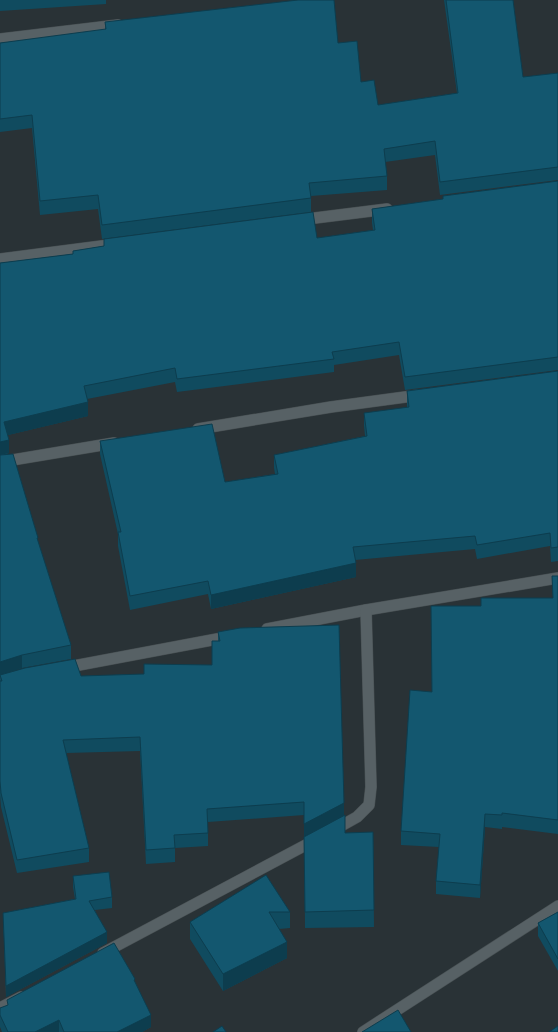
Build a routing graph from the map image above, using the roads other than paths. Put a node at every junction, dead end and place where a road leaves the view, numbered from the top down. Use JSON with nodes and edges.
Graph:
{"nodes":[{"id":1,"x":132,"y":23,"type":"edge"},
{"id":2,"x":0,"y":39,"type":"edge"},
{"id":3,"x":401,"y":207,"type":"edge"},
{"id":4,"x":291,"y":221,"type":"edge"},
{"id":5,"x":125,"y":242,"type":"edge"},
{"id":6,"x":0,"y":259,"type":"edge"},
{"id":7,"x":433,"y":393,"type":"edge"},
{"id":8,"x":185,"y":431,"type":"edge"},
{"id":9,"x":123,"y":442,"type":"edge"},
{"id":10,"x":0,"y":462,"type":"edge"},
{"id":11,"x":558,"y":578,"type":"edge"},
{"id":12,"x":366,"y":610,"type":"junction"},
{"id":13,"x":257,"y":631,"type":"edge"},
{"id":14,"x":242,"y":634,"type":"edge"},
{"id":15,"x":54,"y":670,"type":"edge"},
{"id":16,"x":558,"y":906,"type":"edge"},
{"id":17,"x":91,"y":959,"type":"edge"},
{"id":18,"x":28,"y":993,"type":"edge"},
{"id":19,"x":0,"y":1008,"type":"edge"},
{"id":20,"x":363,"y":1032,"type":"edge"}],
"edges":[{"from":1,"to":2,"type":"street"},
{"from":3,"to":4,"type":"street"},
{"from":5,"to":6,"type":"street"},
{"from":7,"to":8,"type":"street"},
{"from":9,"to":10,"type":"street"},
{"from":11,"to":12,"type":"street"},
{"from":12,"to":13,"type":"street"},
{"from":12,"to":17,"type":"street"},
{"from":14,"to":15,"type":"street"},
{"from":16,"to":20,"type":"street"},
{"from":18,"to":19,"type":"street"}]}
